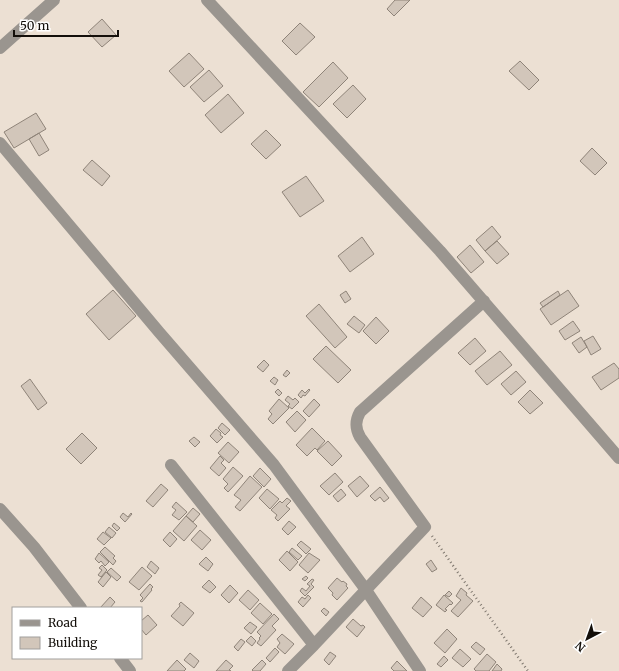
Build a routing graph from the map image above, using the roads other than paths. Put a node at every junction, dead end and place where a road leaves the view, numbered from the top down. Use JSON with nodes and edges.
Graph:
{"nodes":[{"id":1,"x":54,"y":0,"type":"edge"},
{"id":2,"x":210,"y":1,"type":"edge"},
{"id":3,"x":0,"y":48,"type":"edge"},
{"id":4,"x":0,"y":143,"type":"edge"},
{"id":5,"x":484,"y":301,"type":"junction"},
{"id":6,"x":619,"y":458,"type":"edge"},
{"id":7,"x":171,"y":465,"type":"dead end"},
{"id":8,"x":0,"y":509,"type":"edge"},
{"id":9,"x":366,"y":590,"type":"junction"},
{"id":10,"x":80,"y":607,"type":"edge"},
{"id":11,"x":314,"y":645,"type":"junction"},
{"id":12,"x":121,"y":659,"type":"edge"},
{"id":13,"x":130,"y":671,"type":"edge"},
{"id":14,"x":288,"y":671,"type":"edge"},
{"id":15,"x":420,"y":671,"type":"edge"}],
"edges":[{"from":1,"to":3,"type":"street"},
{"from":2,"to":5,"type":"street"},
{"from":4,"to":9,"type":"street"},
{"from":5,"to":6,"type":"street"},
{"from":5,"to":9,"type":"street"},
{"from":7,"to":11,"type":"street"},
{"from":8,"to":10,"type":"street"},
{"from":9,"to":11,"type":"street"},
{"from":9,"to":15,"type":"street"},
{"from":11,"to":14,"type":"street"},
{"from":12,"to":13,"type":"street"}]}
